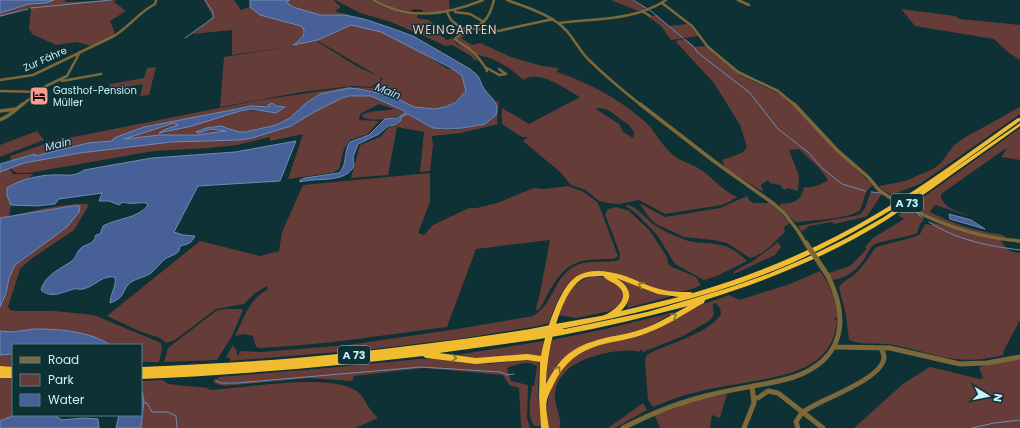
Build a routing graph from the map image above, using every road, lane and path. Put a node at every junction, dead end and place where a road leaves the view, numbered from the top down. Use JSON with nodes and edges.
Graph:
{"nodes":[{"id":1,"x":156,"y":0,"type":"edge"},
{"id":2,"x":373,"y":0,"type":"edge"},
{"id":3,"x":483,"y":0,"type":"edge"},
{"id":4,"x":494,"y":0,"type":"edge"},
{"id":5,"x":507,"y":0,"type":"edge"},
{"id":6,"x":666,"y":0,"type":"edge"},
{"id":7,"x":738,"y":0,"type":"edge"},
{"id":8,"x":662,"y":3,"type":"junction"},
{"id":9,"x":749,"y":5,"type":"dead end"},
{"id":10,"x":642,"y":11,"type":"junction"},
{"id":11,"x":447,"y":12,"type":"junction"},
{"id":12,"x":650,"y":16,"type":"dead end"},
{"id":13,"x":553,"y":18,"type":"junction"},
{"id":14,"x":484,"y":22,"type":"junction"},
{"id":15,"x":559,"y":23,"type":"junction"},
{"id":16,"x":472,"y":29,"type":"junction"},
{"id":17,"x":80,"y":52,"type":"junction"},
{"id":18,"x":500,"y":69,"type":"dead end"},
{"id":19,"x":101,"y":74,"type":"dead end"},
{"id":20,"x":0,"y":80,"type":"edge"},
{"id":21,"x":58,"y":82,"type":"junction"},
{"id":22,"x":0,"y":91,"type":"edge"},
{"id":23,"x":38,"y":92,"type":"junction"},
{"id":24,"x":16,"y":109,"type":"junction"},
{"id":25,"x":0,"y":111,"type":"edge"},
{"id":26,"x":1020,"y":118,"type":"edge"},
{"id":27,"x":0,"y":120,"type":"edge"},
{"id":28,"x":1020,"y":124,"type":"edge"},
{"id":29,"x":889,"y":197,"type":"tunnel mouth"},
{"id":30,"x":916,"y":212,"type":"tunnel mouth"},
{"id":31,"x":1020,"y":241,"type":"edge"},
{"id":32,"x":598,"y":274,"type":"junction"},
{"id":33,"x":709,"y":294,"type":"junction"},
{"id":34,"x":606,"y":318,"type":"junction"},
{"id":35,"x":562,"y":329,"type":"junction"},
{"id":36,"x":532,"y":334,"type":"junction"},
{"id":37,"x":834,"y":347,"type":"junction"},
{"id":38,"x":881,"y":348,"type":"junction"},
{"id":39,"x":415,"y":354,"type":"junction"},
{"id":40,"x":1020,"y":357,"type":"edge"},
{"id":41,"x":544,"y":360,"type":"junction"},
{"id":42,"x":0,"y":369,"type":"edge"},
{"id":43,"x":222,"y":369,"type":"junction"},
{"id":44,"x":12,"y":370,"type":"edge"},
{"id":45,"x":142,"y":370,"type":"edge"},
{"id":46,"x":0,"y":375,"type":"edge"},
{"id":47,"x":12,"y":376,"type":"edge"},
{"id":48,"x":142,"y":376,"type":"edge"},
{"id":49,"x":752,"y":386,"type":"junction"},
{"id":50,"x":755,"y":396,"type":"junction"},
{"id":51,"x":542,"y":404,"type":"junction"},
{"id":52,"x":802,"y":412,"type":"junction"},
{"id":53,"x":545,"y":428,"type":"edge"},
{"id":54,"x":623,"y":428,"type":"edge"},
{"id":55,"x":744,"y":428,"type":"edge"},
{"id":56,"x":798,"y":428,"type":"edge"},
{"id":57,"x":824,"y":428,"type":"edge"}],
"edges":[{"from":1,"to":17,"type":"street","name":"Zur Fähre"},
{"from":2,"to":11,"type":"street"},
{"from":3,"to":11,"type":"street"},
{"from":4,"to":14,"type":"street"},
{"from":5,"to":13,"type":"street"},
{"from":6,"to":8,"type":"street"},
{"from":7,"to":9,"type":"street"},
{"from":8,"to":10,"type":"street"},
{"from":8,"to":29,"type":"street"},
{"from":10,"to":12,"type":"street"},
{"from":10,"to":15,"type":"street"},
{"from":11,"to":14,"type":"street"},
{"from":11,"to":16,"type":"street"},
{"from":13,"to":15,"type":"street"},
{"from":13,"to":16,"type":"street"},
{"from":14,"to":16,"type":"street"},
{"from":15,"to":37,"type":"street","bridge":true},
{"from":16,"to":18,"type":"street"},
{"from":17,"to":20,"type":"street","name":"Zur Fähre"},
{"from":17,"to":21,"type":"street"},
{"from":19,"to":21,"type":"street"},
{"from":21,"to":23,"type":"street"},
{"from":22,"to":23,"type":"street"},
{"from":23,"to":24,"type":"street"},
{"from":24,"to":25,"type":"street"},
{"from":24,"to":27,"type":"street"},
{"from":26,"to":33,"type":"highway","number":"A 73"},
{"from":28,"to":33,"type":"highway","number":"A 73"},
{"from":30,"to":31,"type":"street"},
{"from":33,"to":32,"type":"highway","one_way":true},
{"from":32,"to":34,"type":"highway"},
{"from":32,"to":41,"type":"highway"},
{"from":33,"to":34,"type":"highway","number":"A 73"},
{"from":33,"to":35,"type":"highway","number":"A 73"},
{"from":51,"to":33,"type":"highway","one_way":true},
{"from":34,"to":35,"type":"highway","number":"A 73"},
{"from":35,"to":36,"type":"highway","number":"A 73","bridge":true},
{"from":36,"to":39,"type":"highway","number":"A 73"},
{"from":36,"to":43,"type":"highway","number":"A 73"},
{"from":37,"to":38,"type":"street"},
{"from":37,"to":49,"type":"street"},
{"from":38,"to":40,"type":"street"},
{"from":38,"to":52,"type":"street"},
{"from":39,"to":41,"type":"highway","one_way":true},
{"from":39,"to":43,"type":"highway","number":"A 73"},
{"from":41,"to":51,"type":"highway"},
{"from":42,"to":44,"type":"highway"},
{"from":43,"to":45,"type":"highway","number":"A 73"},
{"from":43,"to":48,"type":"highway","number":"A 73"},
{"from":46,"to":47,"type":"highway"},
{"from":49,"to":50,"type":"street"},
{"from":49,"to":54,"type":"street"},
{"from":50,"to":52,"type":"street"},
{"from":50,"to":55,"type":"street"},
{"from":51,"to":53,"type":"highway"},
{"from":52,"to":56,"type":"street"},
{"from":52,"to":57,"type":"street"}]}
